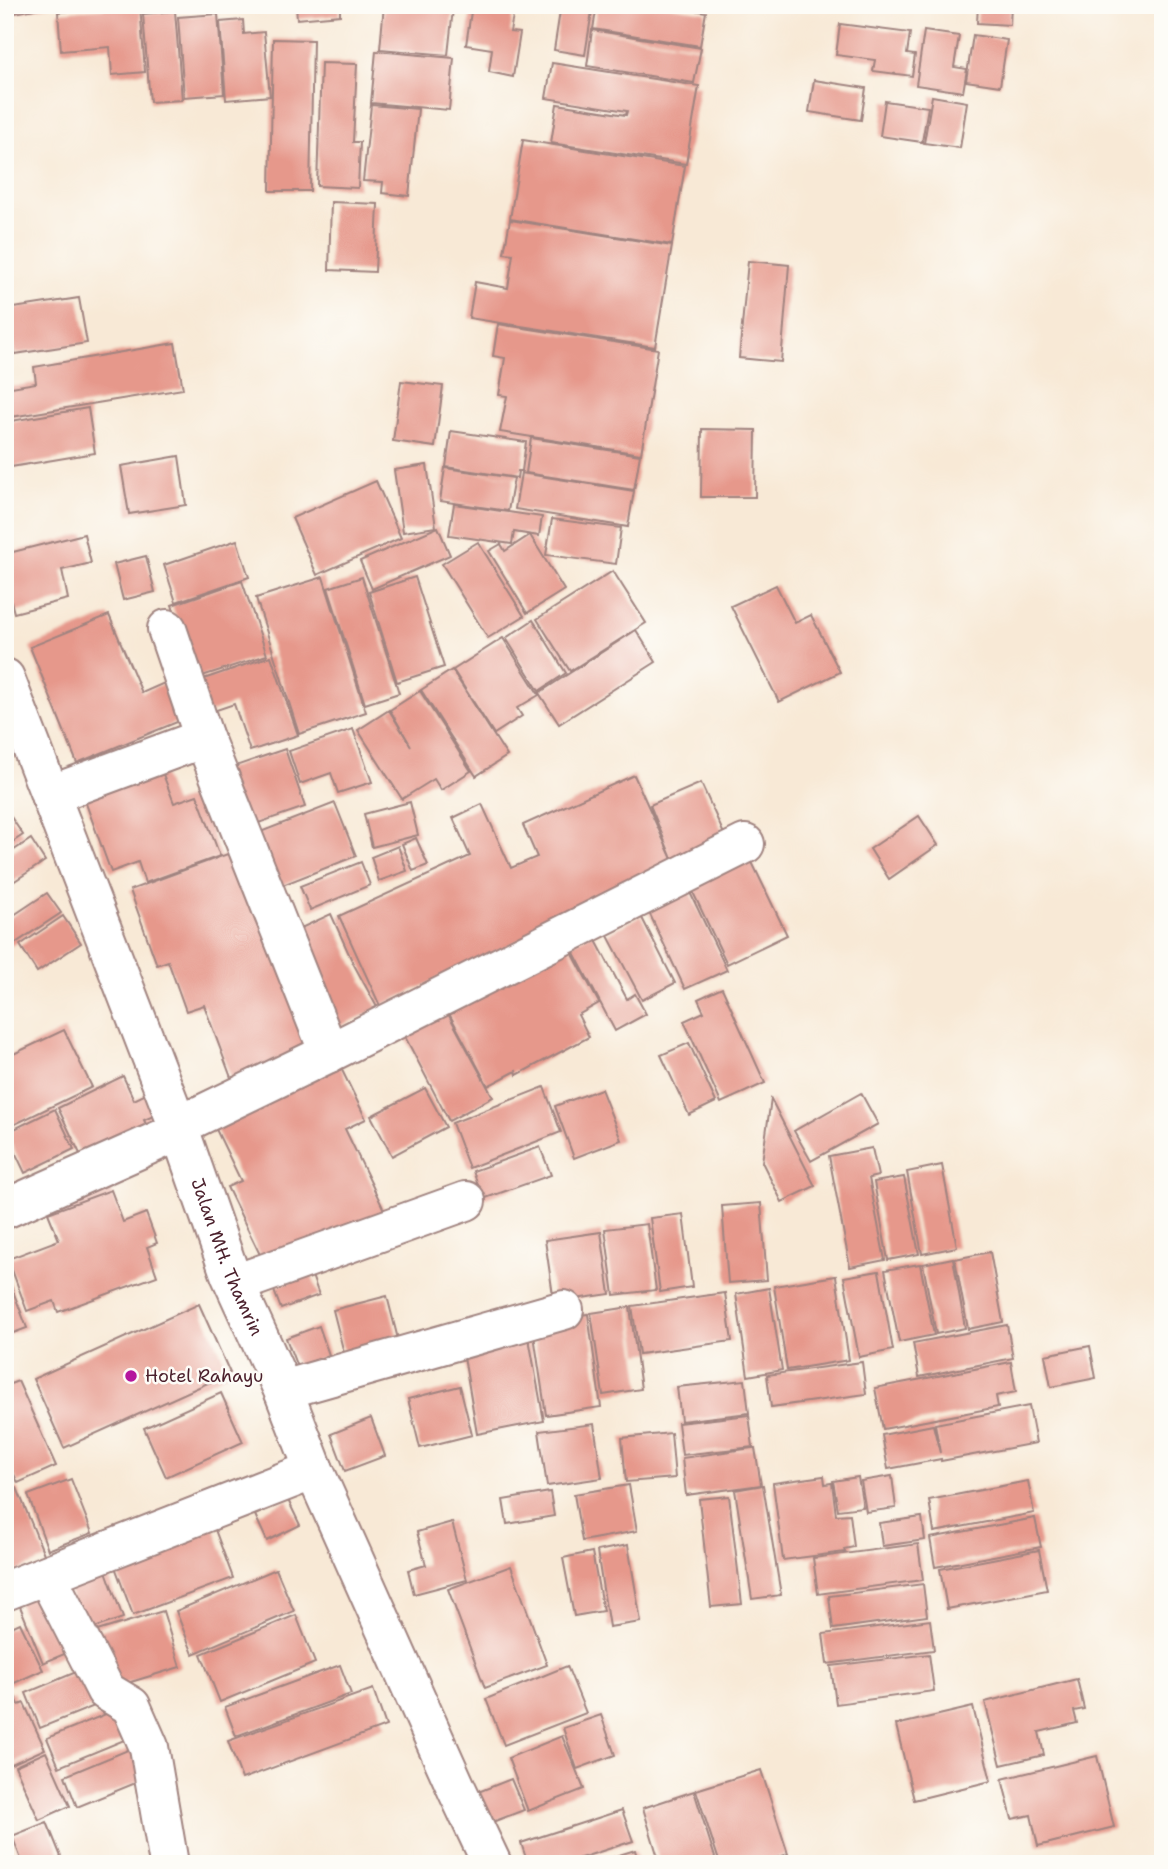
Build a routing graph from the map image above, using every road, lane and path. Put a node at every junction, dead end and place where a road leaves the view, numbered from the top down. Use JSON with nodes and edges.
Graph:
{"nodes":[{"id":1,"x":167,"y":629,"type":"dead end"},
{"id":2,"x":5,"y":678,"type":"edge"},
{"id":3,"x":204,"y":738,"type":"junction"},
{"id":4,"x":50,"y":795,"type":"junction"},
{"id":5,"x":746,"y":844,"type":"dead end"},
{"id":6,"x":329,"y":1053,"type":"junction"},
{"id":7,"x":179,"y":1129,"type":"junction"},
{"id":8,"x":466,"y":1201,"type":"dead end"},
{"id":9,"x":5,"y":1209,"type":"edge"},
{"id":10,"x":235,"y":1284,"type":"junction"},
{"id":11,"x":564,"y":1310,"type":"dead end"},
{"id":12,"x":283,"y":1390,"type":"junction"},
{"id":13,"x":314,"y":1470,"type":"junction"},
{"id":14,"x":47,"y":1576,"type":"junction"},
{"id":15,"x":5,"y":1591,"type":"edge"},
{"id":16,"x":169,"y":1864,"type":"edge"},
{"id":17,"x":492,"y":1864,"type":"edge"}],
"edges":[{"from":1,"to":3,"type":"street"},
{"from":2,"to":4,"type":"street","name":"Jalan MH. Thamrin"},
{"from":3,"to":4,"type":"street"},
{"from":3,"to":6,"type":"street"},
{"from":4,"to":7,"type":"street","name":"Jalan MH. Thamrin"},
{"from":5,"to":6,"type":"street"},
{"from":6,"to":7,"type":"street"},
{"from":7,"to":9,"type":"street"},
{"from":7,"to":10,"type":"street","name":"Jalan MH. Thamrin"},
{"from":8,"to":10,"type":"street"},
{"from":10,"to":12,"type":"street","name":"Jalan MH. Thamrin"},
{"from":11,"to":12,"type":"street"},
{"from":12,"to":13,"type":"street","name":"Jalan MH. Thamrin"},
{"from":13,"to":14,"type":"street"},
{"from":13,"to":17,"type":"street","name":"Jalan MH. Thamrin"},
{"from":14,"to":15,"type":"street"},
{"from":14,"to":16,"type":"street"}]}
